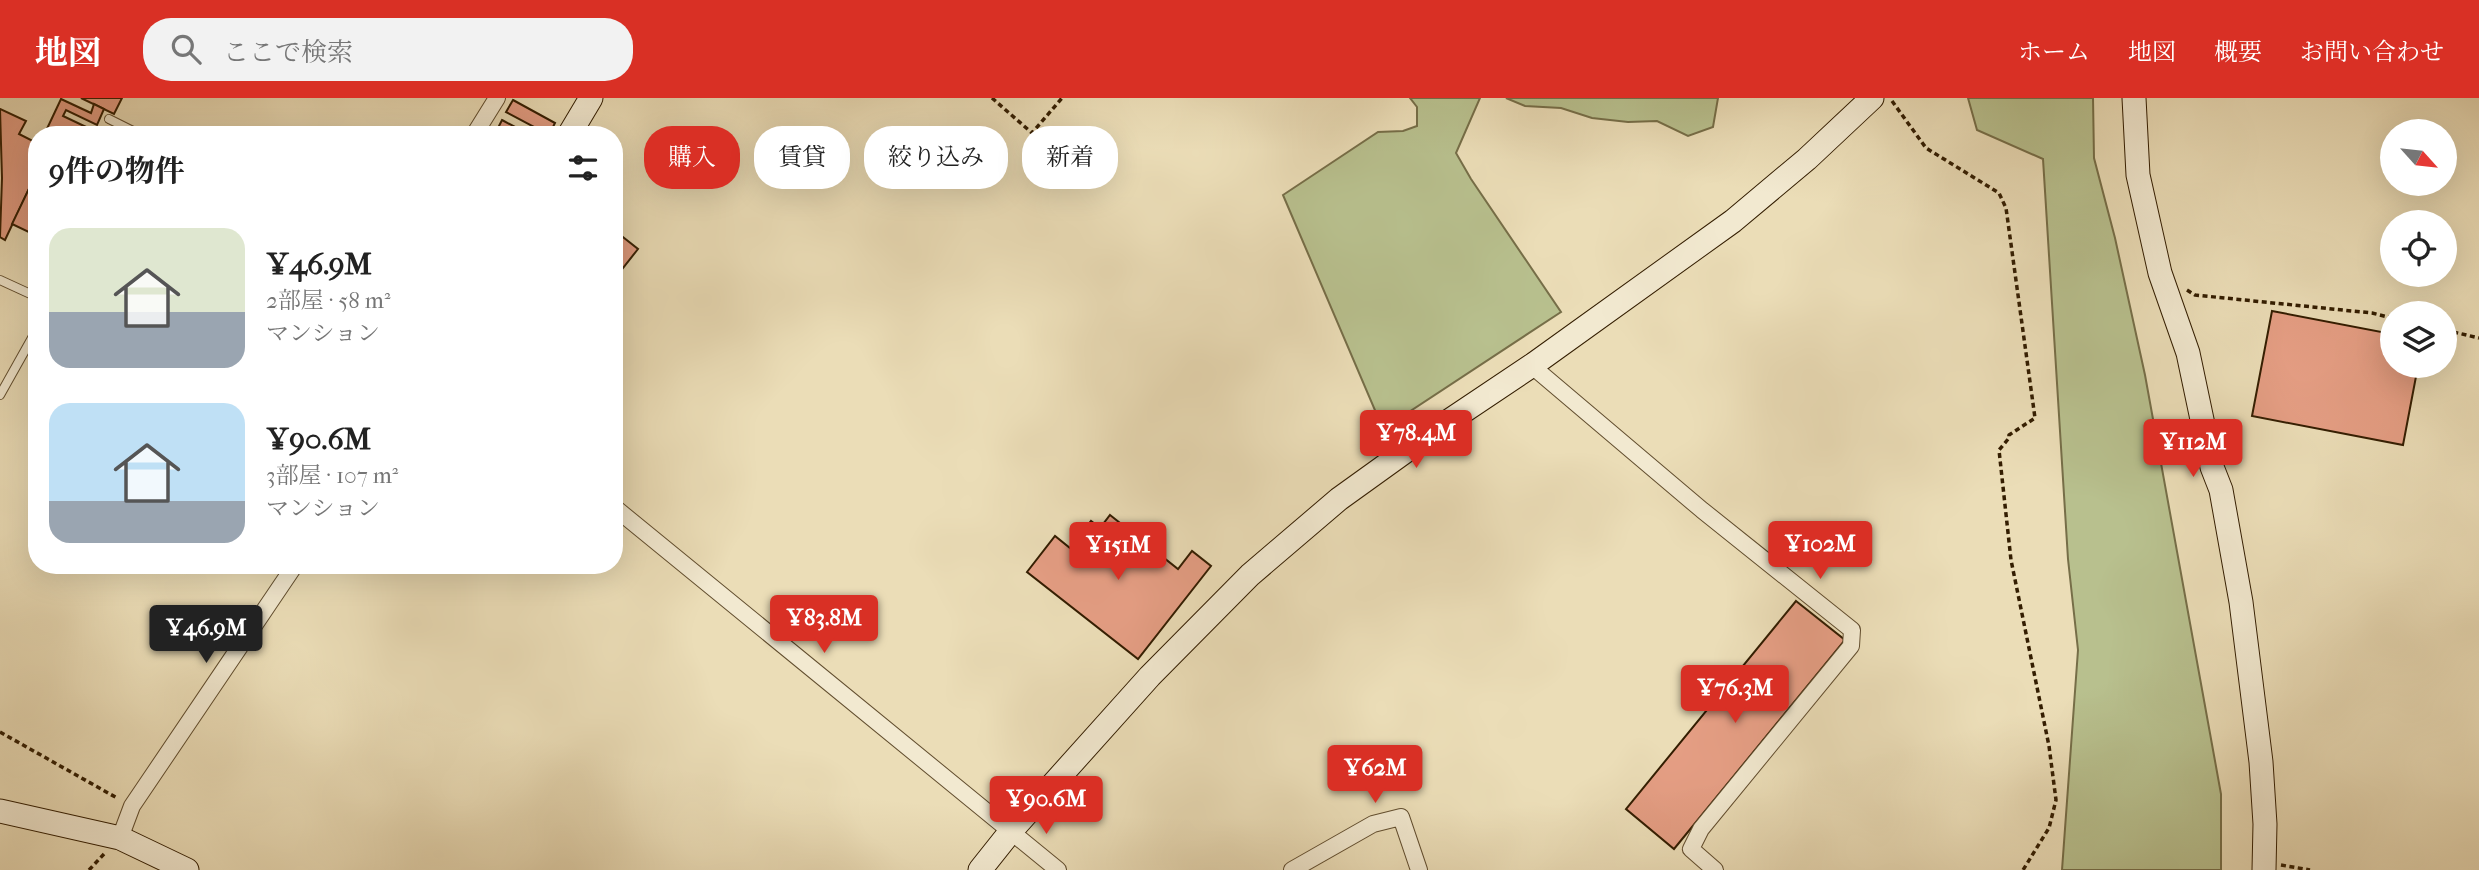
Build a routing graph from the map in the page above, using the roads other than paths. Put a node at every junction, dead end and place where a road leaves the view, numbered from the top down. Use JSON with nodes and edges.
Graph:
{"nodes":[{"id":1,"x":496,"y":98,"type":"edge"},
{"id":2,"x":591,"y":98,"type":"edge"},
{"id":3,"x":1872,"y":98,"type":"edge"},
{"id":4,"x":2134,"y":98,"type":"edge"},
{"id":5,"x":109,"y":119,"type":"dead end"},
{"id":6,"x":123,"y":126,"type":"edge"},
{"id":7,"x":479,"y":126,"type":"edge"},
{"id":8,"x":574,"y":126,"type":"edge"},
{"id":9,"x":0,"y":280,"type":"edge"},
{"id":10,"x":28,"y":293,"type":"edge"},
{"id":11,"x":28,"y":345,"type":"edge"},
{"id":12,"x":1532,"y":366,"type":"junction"},
{"id":13,"x":0,"y":395,"type":"edge"},
{"id":14,"x":623,"y":515,"type":"edge"},
{"id":15,"x":289,"y":574,"type":"edge"},
{"id":16,"x":0,"y":811,"type":"edge"},
{"id":17,"x":1011,"y":831,"type":"junction"},
{"id":18,"x":120,"y":838,"type":"junction"},
{"id":19,"x":2265,"y":866,"type":"edge"},
{"id":20,"x":187,"y":870,"type":"edge"},
{"id":21,"x":980,"y":870,"type":"edge"},
{"id":22,"x":1058,"y":870,"type":"edge"},
{"id":23,"x":1292,"y":870,"type":"edge"},
{"id":24,"x":1419,"y":870,"type":"edge"},
{"id":25,"x":1715,"y":870,"type":"edge"}],
"edges":[{"from":1,"to":7,"type":"street"},
{"from":2,"to":8,"type":"street"},
{"from":3,"to":12,"type":"street"},
{"from":4,"to":19,"type":"street"},
{"from":5,"to":6,"type":"lane"},
{"from":9,"to":10,"type":"lane"},
{"from":11,"to":13,"type":"lane"},
{"from":12,"to":17,"type":"street"},
{"from":12,"to":25,"type":"street"},
{"from":14,"to":17,"type":"street"},
{"from":15,"to":18,"type":"street"},
{"from":16,"to":18,"type":"street"},
{"from":17,"to":21,"type":"street"},
{"from":17,"to":22,"type":"street"},
{"from":18,"to":20,"type":"street"},
{"from":23,"to":24,"type":"street"}]}
